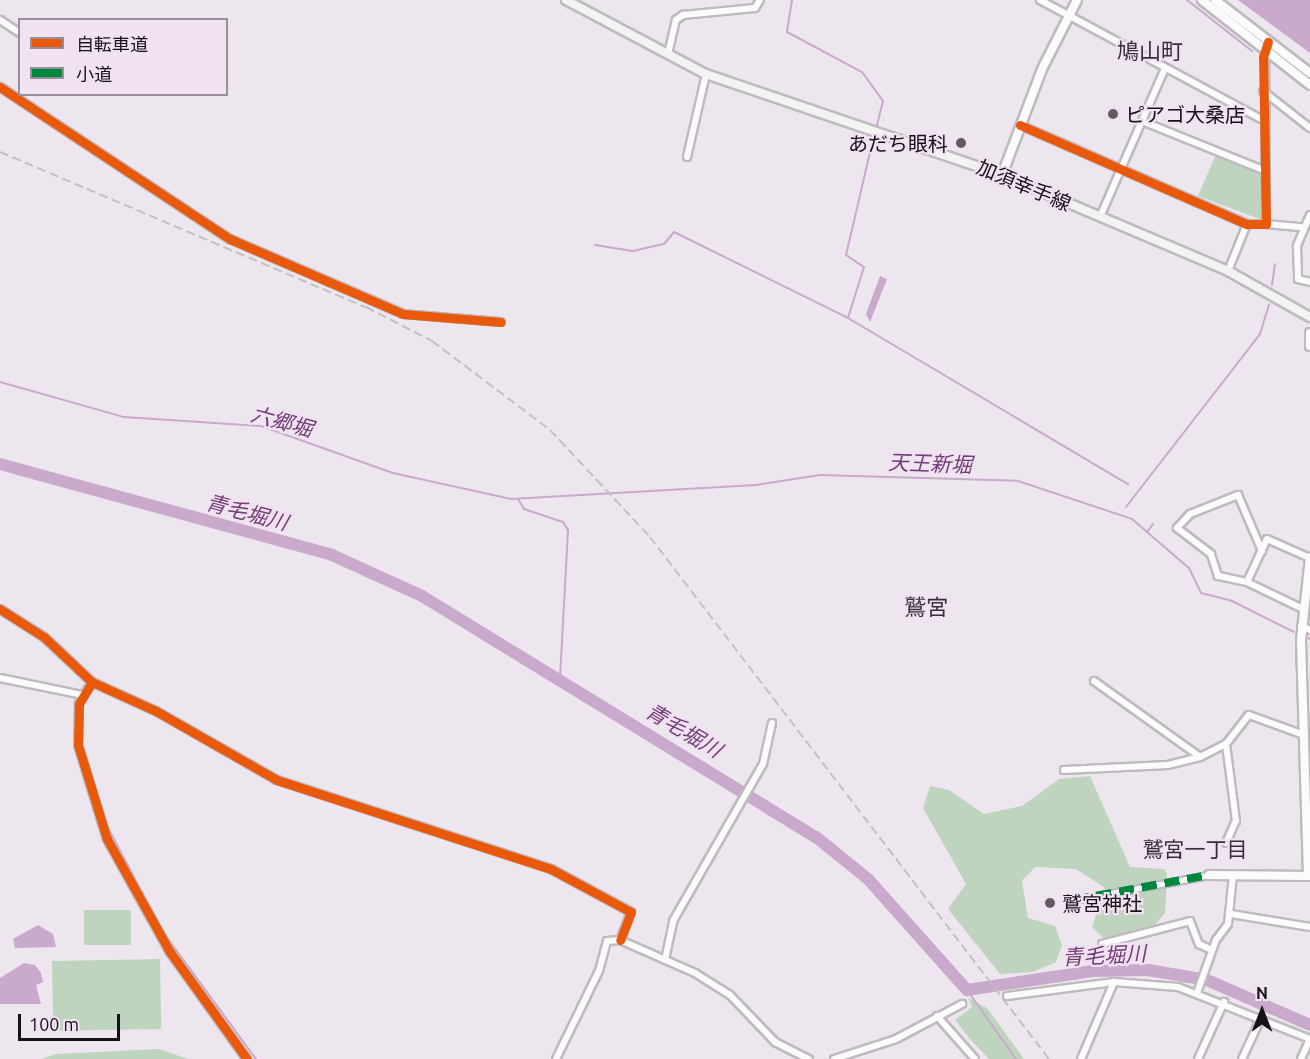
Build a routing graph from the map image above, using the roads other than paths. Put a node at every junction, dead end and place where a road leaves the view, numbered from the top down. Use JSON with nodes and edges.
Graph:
{"nodes":[{"id":1,"x":566,"y":0,"type":"edge"},
{"id":2,"x":759,"y":0,"type":"edge"},
{"id":3,"x":1040,"y":0,"type":"edge"},
{"id":4,"x":1077,"y":0,"type":"edge"},
{"id":5,"x":1202,"y":0,"type":"edge"},
{"id":6,"x":1215,"y":0,"type":"edge"},
{"id":7,"x":1068,"y":17,"type":"junction"},
{"id":8,"x":0,"y":20,"type":"edge"},
{"id":9,"x":18,"y":32,"type":"edge"},
{"id":10,"x":1266,"y":45,"type":"junction"},
{"id":11,"x":668,"y":54,"type":"junction"},
{"id":12,"x":1165,"y":68,"type":"junction"},
{"id":13,"x":1310,"y":73,"type":"edge"},
{"id":14,"x":706,"y":74,"type":"junction"},
{"id":15,"x":1310,"y":85,"type":"edge"},
{"id":16,"x":0,"y":87,"type":"edge"},
{"id":17,"x":1263,"y":91,"type":"junction"},
{"id":18,"x":1142,"y":121,"type":"junction"},
{"id":19,"x":1265,"y":121,"type":"junction"},
{"id":20,"x":1020,"y":125,"type":"junction"},
{"id":21,"x":1310,"y":128,"type":"edge"},
{"id":22,"x":687,"y":157,"type":"dead end"},
{"id":23,"x":1121,"y":168,"type":"junction"},
{"id":24,"x":1266,"y":171,"type":"junction"},
{"id":25,"x":1002,"y":175,"type":"junction"},
{"id":26,"x":1310,"y":215,"type":"edge"},
{"id":27,"x":1100,"y":218,"type":"junction"},
{"id":28,"x":1247,"y":224,"type":"junction"},
{"id":29,"x":1266,"y":224,"type":"junction"},
{"id":30,"x":1302,"y":227,"type":"junction"},
{"id":31,"x":1228,"y":271,"type":"junction"},
{"id":32,"x":1310,"y":282,"type":"edge"},
{"id":33,"x":1310,"y":317,"type":"edge"},
{"id":34,"x":501,"y":322,"type":"dead end"},
{"id":35,"x":1310,"y":333,"type":"edge"},
{"id":36,"x":1310,"y":346,"type":"edge"},
{"id":37,"x":1262,"y":551,"type":"junction"},
{"id":38,"x":1310,"y":557,"type":"edge"},
{"id":39,"x":1247,"y":582,"type":"junction"},
{"id":40,"x":0,"y":609,"type":"edge"},
{"id":41,"x":1303,"y":609,"type":"junction"},
{"id":42,"x":1301,"y":626,"type":"junction"},
{"id":43,"x":1310,"y":630,"type":"edge"},
{"id":44,"x":0,"y":678,"type":"edge"},
{"id":45,"x":1094,"y":681,"type":"dead end"},
{"id":46,"x":92,"y":682,"type":"junction"},
{"id":47,"x":83,"y":695,"type":"junction"},
{"id":48,"x":772,"y":723,"type":"dead end"},
{"id":49,"x":1304,"y":735,"type":"junction"},
{"id":50,"x":1226,"y":744,"type":"junction"},
{"id":51,"x":1307,"y":747,"type":"edge"},
{"id":52,"x":1200,"y":757,"type":"junction"},
{"id":53,"x":1064,"y":770,"type":"dead end"},
{"id":54,"x":1226,"y":843,"type":"dead end"},
{"id":55,"x":1209,"y":875,"type":"joint"},
{"id":56,"x":1233,"y":875,"type":"junction"},
{"id":57,"x":1309,"y":876,"type":"edge"},
{"id":58,"x":1074,"y":900,"type":"dead end"},
{"id":59,"x":1230,"y":914,"type":"junction"},
{"id":60,"x":1310,"y":927,"type":"edge"},
{"id":61,"x":620,"y":940,"type":"junction"},
{"id":62,"x":1102,"y":944,"type":"dead end"},
{"id":63,"x":1212,"y":951,"type":"junction"},
{"id":64,"x":665,"y":960,"type":"junction"},
{"id":65,"x":1114,"y":982,"type":"junction"},
{"id":66,"x":1198,"y":991,"type":"junction"},
{"id":67,"x":1007,"y":996,"type":"dead end"},
{"id":68,"x":1224,"y":1002,"type":"junction"},
{"id":69,"x":962,"y":1004,"type":"dead end"},
{"id":70,"x":937,"y":1016,"type":"junction"},
{"id":71,"x":1261,"y":1018,"type":"junction"},
{"id":72,"x":1310,"y":1039,"type":"edge"},
{"id":73,"x":797,"y":1058,"type":"edge"},
{"id":74,"x":248,"y":1059,"type":"edge"},
{"id":75,"x":556,"y":1059,"type":"edge"},
{"id":76,"x":809,"y":1059,"type":"edge"},
{"id":77,"x":834,"y":1059,"type":"edge"},
{"id":78,"x":975,"y":1059,"type":"edge"},
{"id":79,"x":1081,"y":1059,"type":"edge"},
{"id":80,"x":1198,"y":1059,"type":"edge"},
{"id":81,"x":1242,"y":1059,"type":"edge"},
{"id":82,"x":1300,"y":1059,"type":"edge"}],
"edges":[{"from":1,"to":11,"type":"main road","name":"加須幸手線"},
{"from":2,"to":11,"type":"street"},
{"from":3,"to":7,"type":"street"},
{"from":4,"to":7,"type":"street"},
{"from":5,"to":10,"type":"street"},
{"from":6,"to":10,"type":"street"},
{"from":7,"to":12,"type":"street"},
{"from":7,"to":20,"type":"street"},
{"from":8,"to":9,"type":"street"},
{"from":10,"to":13,"type":"street"},
{"from":10,"to":15,"type":"street"},
{"from":10,"to":17,"type":"street"},
{"from":11,"to":14,"type":"main road","name":"加須幸手線"},
{"from":12,"to":18,"type":"street"},
{"from":12,"to":19,"type":"street"},
{"from":14,"to":22,"type":"street"},
{"from":14,"to":25,"type":"main road","name":"加須幸手線"},
{"from":16,"to":34,"type":"street"},
{"from":17,"to":19,"type":"street"},
{"from":17,"to":21,"type":"street"},
{"from":18,"to":23,"type":"street"},
{"from":18,"to":24,"type":"street"},
{"from":19,"to":24,"type":"street"},
{"from":20,"to":23,"type":"street"},
{"from":20,"to":25,"type":"street"},
{"from":23,"to":27,"type":"street"},
{"from":23,"to":28,"type":"street"},
{"from":24,"to":29,"type":"street"},
{"from":25,"to":27,"type":"main road","name":"加須幸手線"},
{"from":26,"to":30,"type":"street"},
{"from":27,"to":31,"type":"main road","name":"加須幸手線"},
{"from":28,"to":29,"type":"street"},
{"from":28,"to":31,"type":"street"},
{"from":29,"to":30,"type":"street"},
{"from":30,"to":32,"type":"street"},
{"from":31,"to":33,"type":"main road","name":"加須幸手線"},
{"from":35,"to":36,"type":"street"},
{"from":37,"to":38,"type":"street"},
{"from":37,"to":39,"type":"street"},
{"from":37,"to":39,"type":"street"},
{"from":38,"to":41,"type":"street"},
{"from":39,"to":41,"type":"street"},
{"from":40,"to":46,"type":"street"},
{"from":41,"to":42,"type":"street"},
{"from":42,"to":43,"type":"street"},
{"from":42,"to":49,"type":"street"},
{"from":44,"to":47,"type":"street"},
{"from":45,"to":52,"type":"street"},
{"from":46,"to":47,"type":"street"},
{"from":46,"to":61,"type":"street"},
{"from":47,"to":74,"type":"street"},
{"from":48,"to":64,"type":"street"},
{"from":49,"to":50,"type":"street"},
{"from":49,"to":51,"type":"street"},
{"from":50,"to":52,"type":"street"},
{"from":50,"to":54,"type":"street"},
{"from":51,"to":57,"type":"street"},
{"from":52,"to":53,"type":"street"},
{"from":55,"to":56,"type":"street"},
{"from":55,"to":58,"type":"street"},
{"from":56,"to":57,"type":"street"},
{"from":56,"to":59,"type":"street"},
{"from":59,"to":60,"type":"street"},
{"from":59,"to":63,"type":"street"},
{"from":61,"to":64,"type":"street"},
{"from":61,"to":75,"type":"street"},
{"from":62,"to":63,"type":"street"},
{"from":63,"to":66,"type":"street"},
{"from":64,"to":73,"type":"street"},
{"from":65,"to":66,"type":"street"},
{"from":65,"to":67,"type":"street"},
{"from":65,"to":79,"type":"street"},
{"from":66,"to":68,"type":"street"},
{"from":68,"to":71,"type":"street"},
{"from":68,"to":80,"type":"street"},
{"from":69,"to":70,"type":"street"},
{"from":70,"to":77,"type":"street"},
{"from":70,"to":78,"type":"street"},
{"from":71,"to":72,"type":"street"},
{"from":71,"to":81,"type":"street"},
{"from":72,"to":82,"type":"street"},
{"from":73,"to":76,"type":"street"}]}
